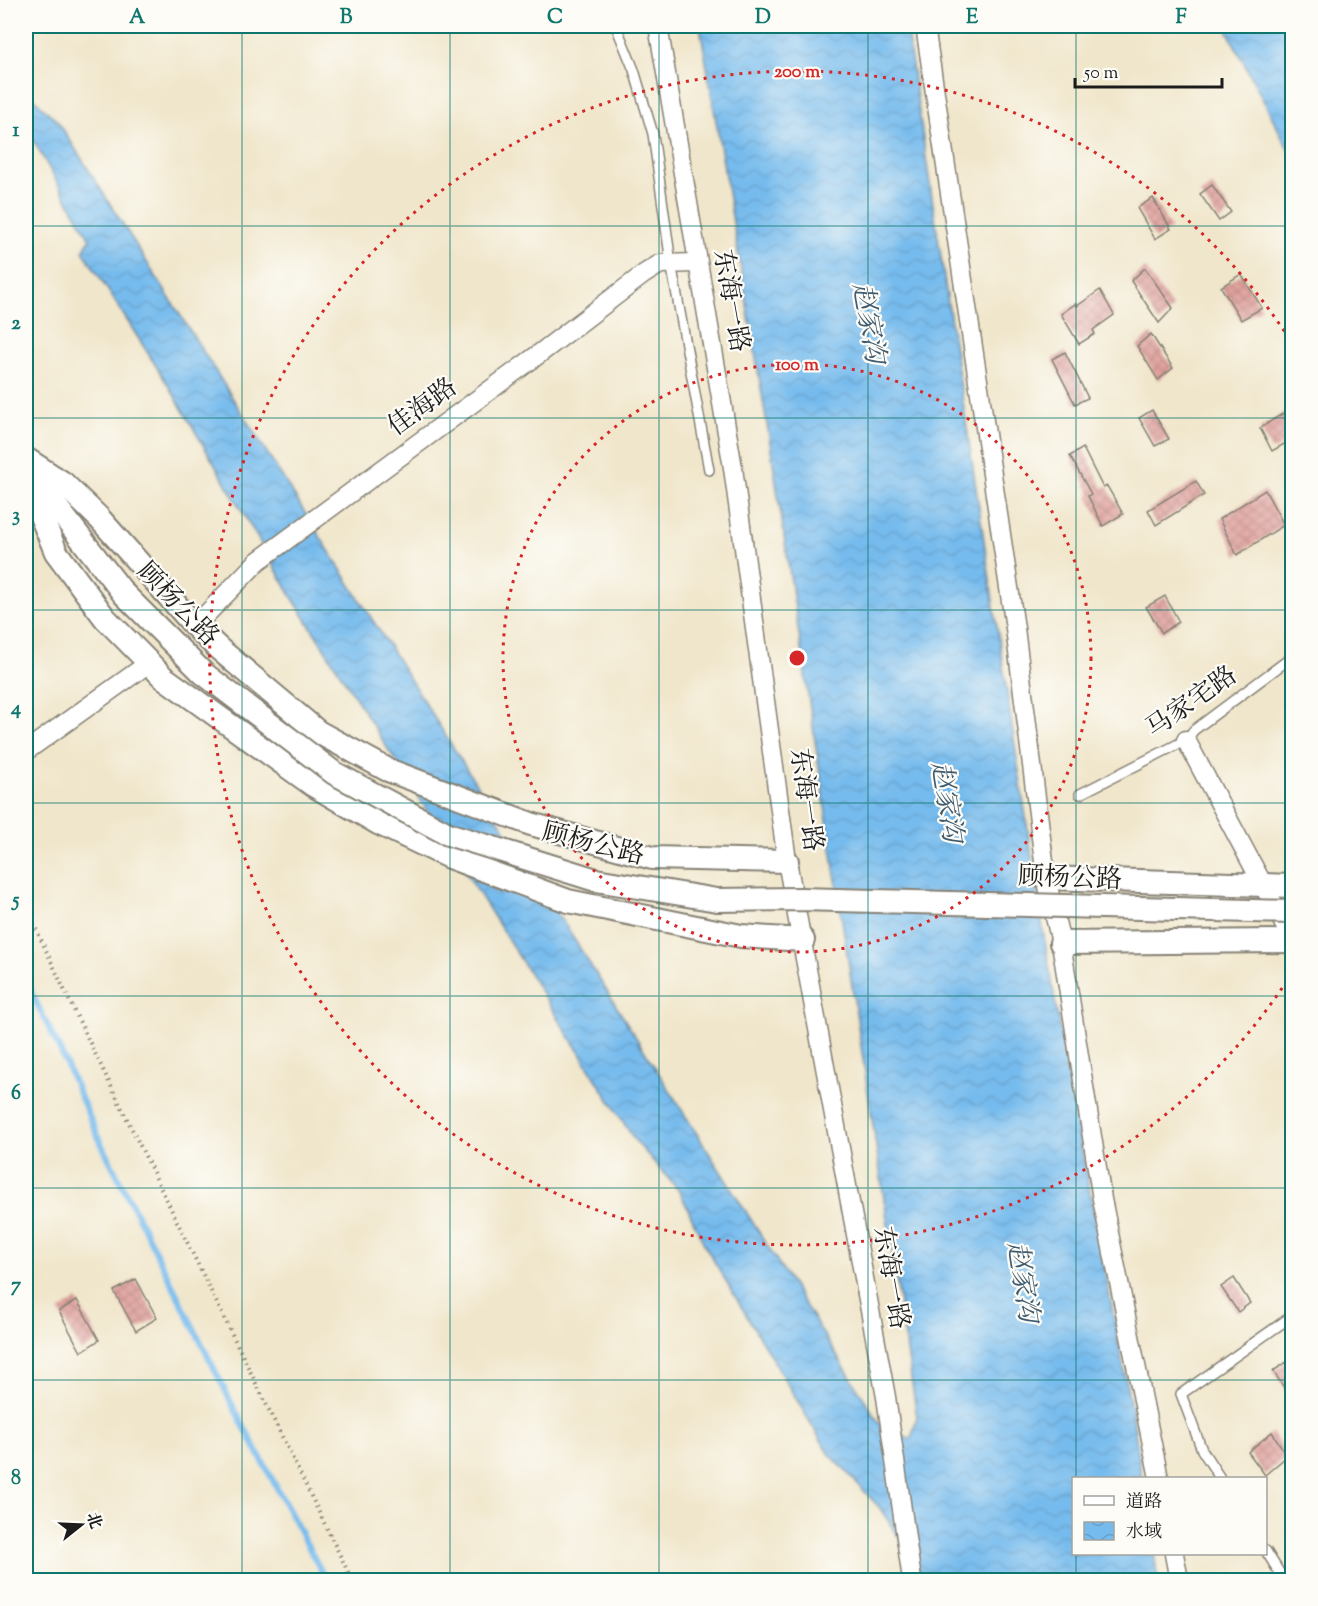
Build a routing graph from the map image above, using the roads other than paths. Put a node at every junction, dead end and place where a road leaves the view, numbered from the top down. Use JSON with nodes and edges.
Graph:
{"nodes":[{"id":1,"x":616,"y":26,"type":"edge"},
{"id":2,"x":658,"y":26,"type":"edge"},
{"id":3,"x":925,"y":26,"type":"edge"},
{"id":4,"x":671,"y":263,"type":"junction"},
{"id":5,"x":697,"y":263,"type":"junction"},
{"id":6,"x":26,"y":459,"type":"edge"},
{"id":7,"x":26,"y":467,"type":"edge"},
{"id":8,"x":709,"y":470,"type":"dead end"},
{"id":9,"x":26,"y":480,"type":"edge"},
{"id":10,"x":195,"y":626,"type":"junction"},
{"id":11,"x":1293,"y":657,"type":"edge"},
{"id":12,"x":149,"y":663,"type":"junction"},
{"id":13,"x":1186,"y":740,"type":"junction"},
{"id":14,"x":26,"y":751,"type":"edge"},
{"id":15,"x":1080,"y":794,"type":"dead end"},
{"id":16,"x":787,"y":861,"type":"junction"},
{"id":17,"x":1046,"y":878,"type":"junction"},
{"id":18,"x":1263,"y":885,"type":"junction"},
{"id":19,"x":1293,"y":886,"type":"edge"},
{"id":20,"x":1293,"y":912,"type":"edge"},
{"id":21,"x":803,"y":940,"type":"junction"},
{"id":22,"x":1293,"y":940,"type":"edge"},
{"id":23,"x":1061,"y":943,"type":"junction"},
{"id":24,"x":1293,"y":1316,"type":"edge"},
{"id":25,"x":1159,"y":1477,"type":"edge"},
{"id":26,"x":1219,"y":1477,"type":"edge"},
{"id":27,"x":1267,"y":1553,"type":"edge"},
{"id":28,"x":1174,"y":1555,"type":"edge"},
{"id":29,"x":912,"y":1581,"type":"edge"},
{"id":30,"x":1179,"y":1581,"type":"edge"},
{"id":31,"x":1284,"y":1581,"type":"edge"}],
"edges":[{"from":1,"to":4,"type":"lane"},
{"from":2,"to":5,"type":"street","name":"东海一路"},
{"from":3,"to":17,"type":"street"},
{"from":4,"to":5,"type":"street","name":"佳海路"},
{"from":4,"to":8,"type":"lane"},
{"from":4,"to":10,"type":"street","name":"佳海路"},
{"from":5,"to":16,"type":"street","name":"东海一路"},
{"from":6,"to":10,"type":"street"},
{"from":7,"to":20,"type":"street","name":"顾杨公路","bridge":true},
{"from":9,"to":12,"type":"street"},
{"from":10,"to":16,"type":"street"},
{"from":11,"to":13,"type":"lane","name":"马家宅路"},
{"from":12,"to":14,"type":"street"},
{"from":12,"to":21,"type":"street"},
{"from":13,"to":15,"type":"lane","name":"马家宅路"},
{"from":13,"to":18,"type":"street"},
{"from":16,"to":21,"type":"street","name":"东海一路"},
{"from":17,"to":18,"type":"street"},
{"from":17,"to":23,"type":"street"},
{"from":18,"to":19,"type":"street"},
{"from":18,"to":22,"type":"street"},
{"from":21,"to":29,"type":"street","name":"东海一路"},
{"from":22,"to":23,"type":"street"},
{"from":23,"to":25,"type":"street"},
{"from":24,"to":26,"type":"lane"},
{"from":27,"to":31,"type":"lane"},
{"from":28,"to":30,"type":"street"}]}
